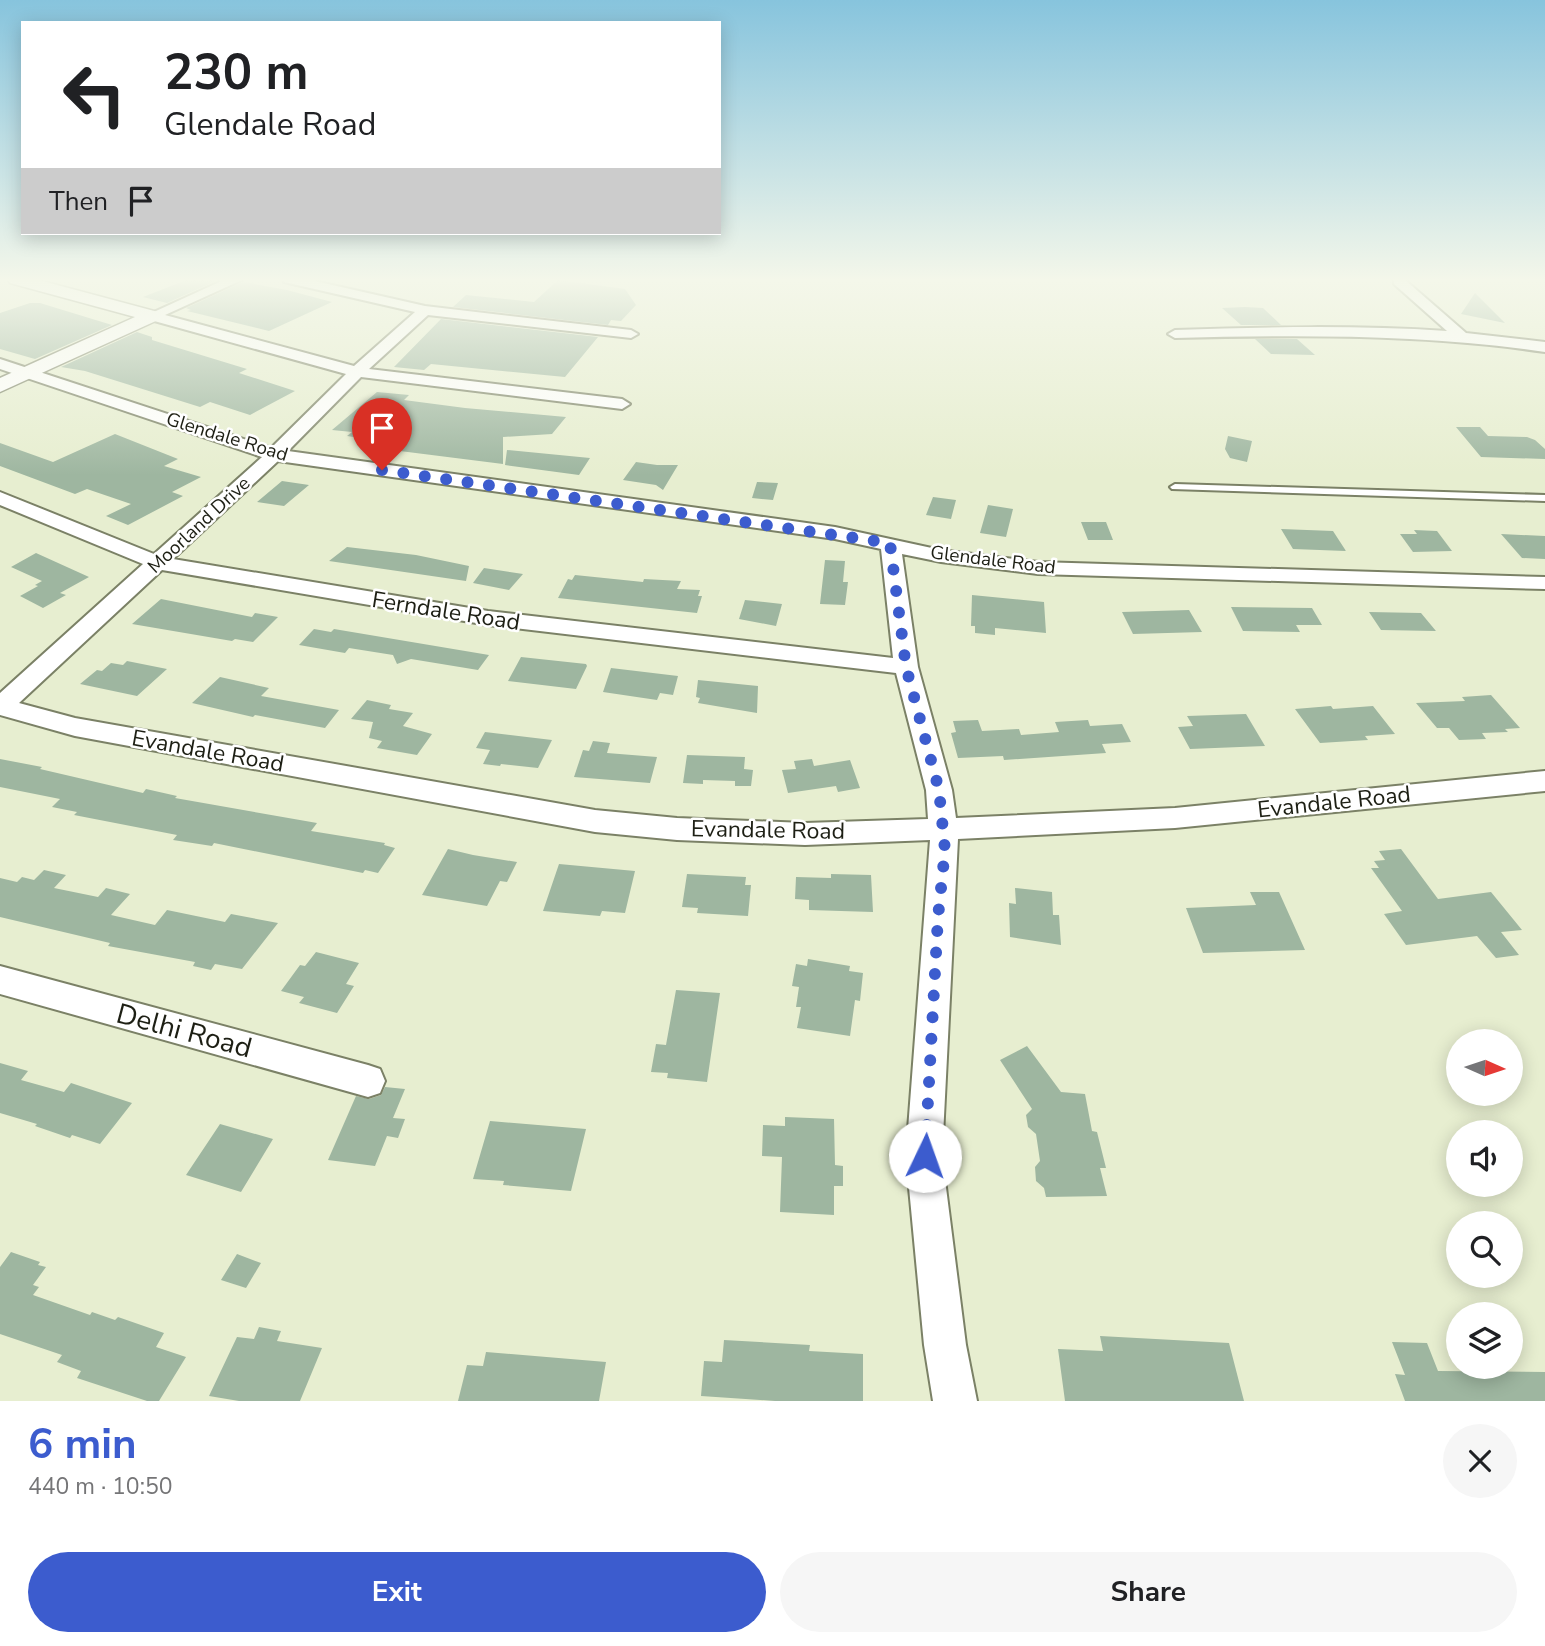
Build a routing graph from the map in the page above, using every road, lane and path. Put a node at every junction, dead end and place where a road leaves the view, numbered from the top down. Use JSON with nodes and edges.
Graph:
{"nodes":[{"id":1,"x":91,"y":344,"type":"edge"},
{"id":2,"x":251,"y":344,"type":"edge"},
{"id":3,"x":387,"y":344,"type":"edge"},
{"id":4,"x":1523,"y":344,"type":"edge"},
{"id":5,"x":1545,"y":347,"type":"edge"},
{"id":6,"x":0,"y":364,"type":"edge"},
{"id":7,"x":356,"y":372,"type":"junction"},
{"id":8,"x":28,"y":374,"type":"junction"},
{"id":9,"x":0,"y":386,"type":"edge"},
{"id":10,"x":622,"y":404,"type":"dead end"},
{"id":11,"x":274,"y":454,"type":"junction"},
{"id":12,"x":1175,"y":487,"type":"dead end"},
{"id":13,"x":0,"y":498,"type":"edge"},
{"id":14,"x":1545,"y":498,"type":"edge"},
{"id":15,"x":890,"y":543,"type":"junction"},
{"id":16,"x":159,"y":563,"type":"junction"},
{"id":17,"x":1545,"y":583,"type":"edge"},
{"id":18,"x":906,"y":667,"type":"junction"},
{"id":19,"x":0,"y":707,"type":"edge"},
{"id":20,"x":1545,"y":780,"type":"edge"},
{"id":21,"x":943,"y":829,"type":"junction"},
{"id":22,"x":0,"y":980,"type":"edge"},
{"id":23,"x":368,"y":1081,"type":"dead end"},
{"id":24,"x":955,"y":1401,"type":"edge"}],
"edges":[{"from":1,"to":8,"type":"street"},
{"from":2,"to":7,"type":"street"},
{"from":3,"to":7,"type":"street","name":"Moorland Drive"},
{"from":4,"to":5,"type":"street"},
{"from":6,"to":8,"type":"street","name":"Glendale Road"},
{"from":7,"to":10,"type":"street"},
{"from":7,"to":11,"type":"street","name":"Moorland Drive"},
{"from":8,"to":9,"type":"street"},
{"from":8,"to":11,"type":"street","name":"Glendale Road"},
{"from":11,"to":15,"type":"street","name":"Glendale Road"},
{"from":11,"to":16,"type":"street","name":"Moorland Drive"},
{"from":12,"to":14,"type":"lane"},
{"from":13,"to":16,"type":"street","name":"Ferndale Road"},
{"from":15,"to":17,"type":"street","name":"Glendale Road"},
{"from":15,"to":18,"type":"street"},
{"from":16,"to":18,"type":"street","name":"Ferndale Road"},
{"from":16,"to":19,"type":"street","name":"Moorland Drive"},
{"from":18,"to":21,"type":"street"},
{"from":19,"to":21,"type":"street","name":"Evandale Road"},
{"from":20,"to":21,"type":"street","name":"Evandale Road"},
{"from":21,"to":24,"type":"street"},
{"from":22,"to":23,"type":"street","name":"Delhi Road"}]}
